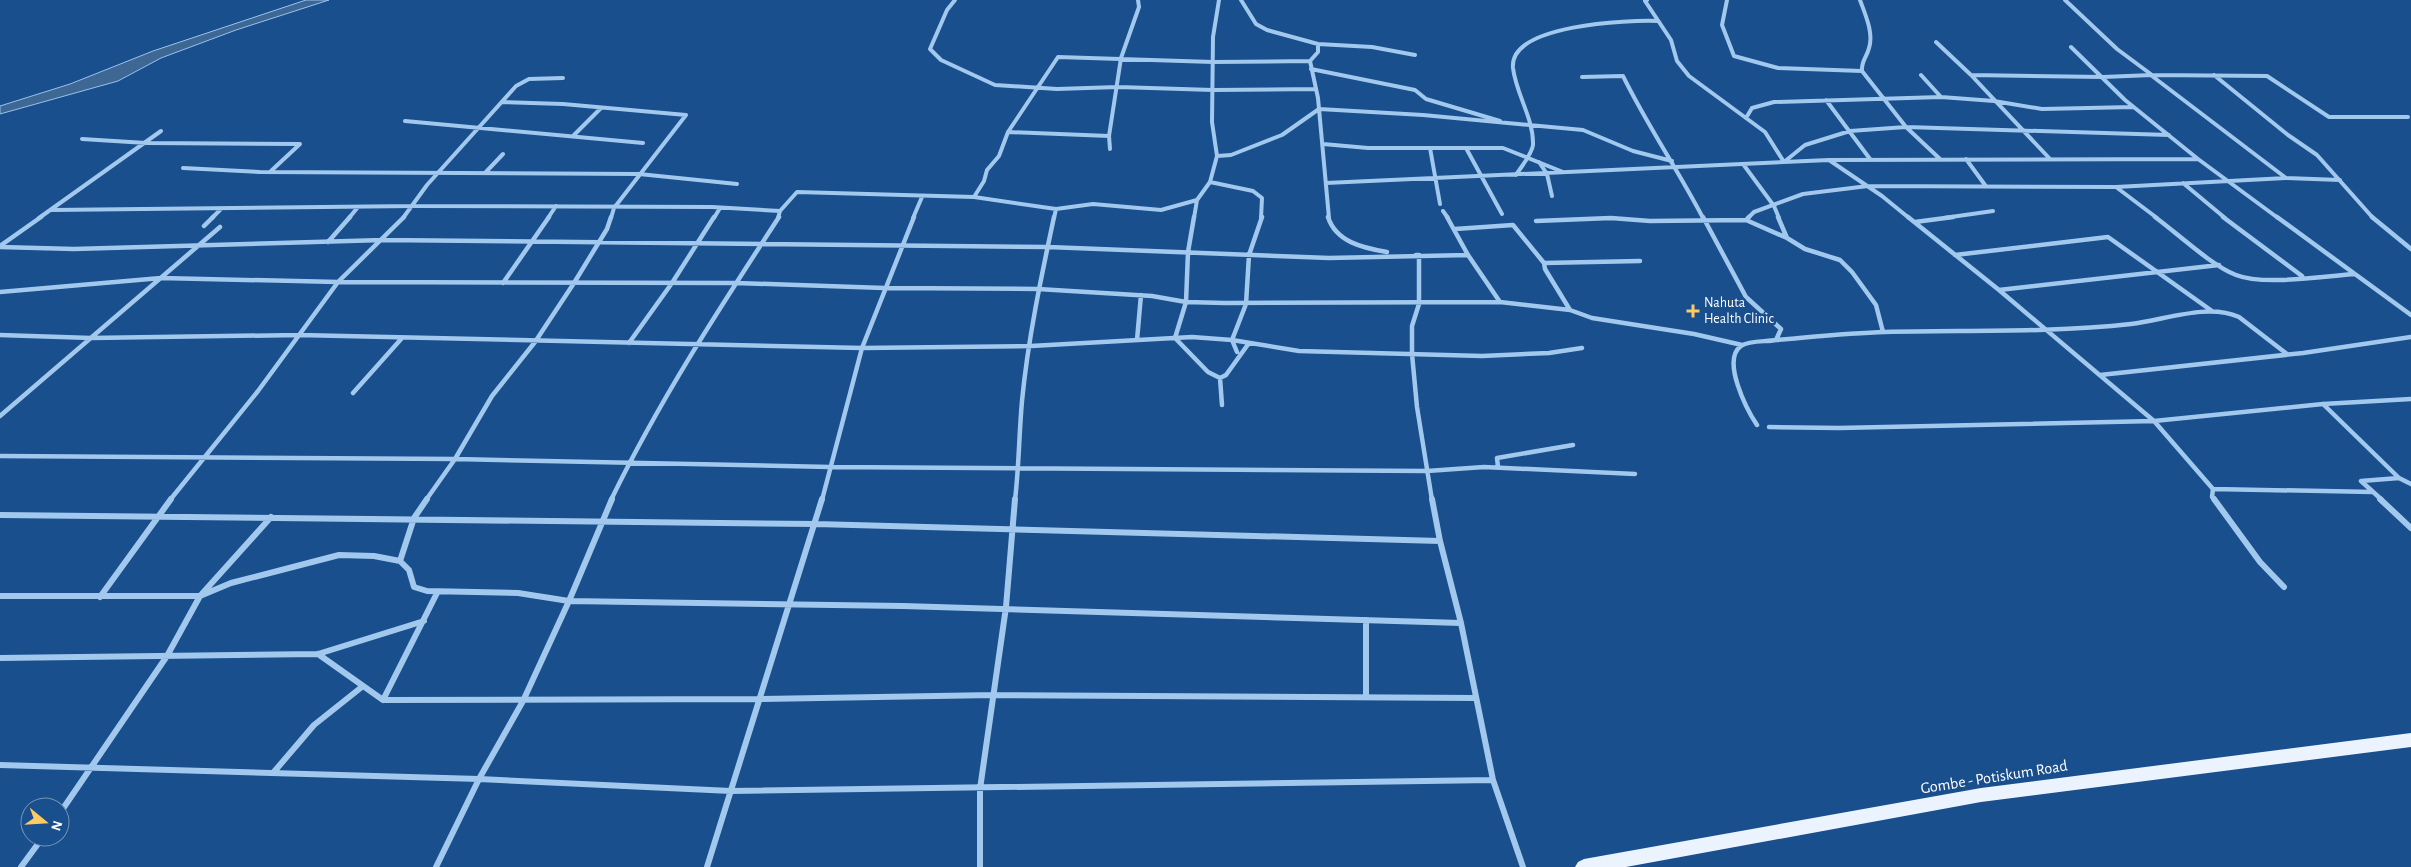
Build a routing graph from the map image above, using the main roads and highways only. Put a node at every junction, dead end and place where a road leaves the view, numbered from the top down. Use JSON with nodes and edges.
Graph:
{"nodes":[{"id":1,"x":2411,"y":740,"type":"edge"},
{"id":2,"x":1584,"y":867,"type":"edge"}],
"edges":[{"from":1,"to":2,"type":"main road","name":"Gombe - Potiskum Road"}]}
